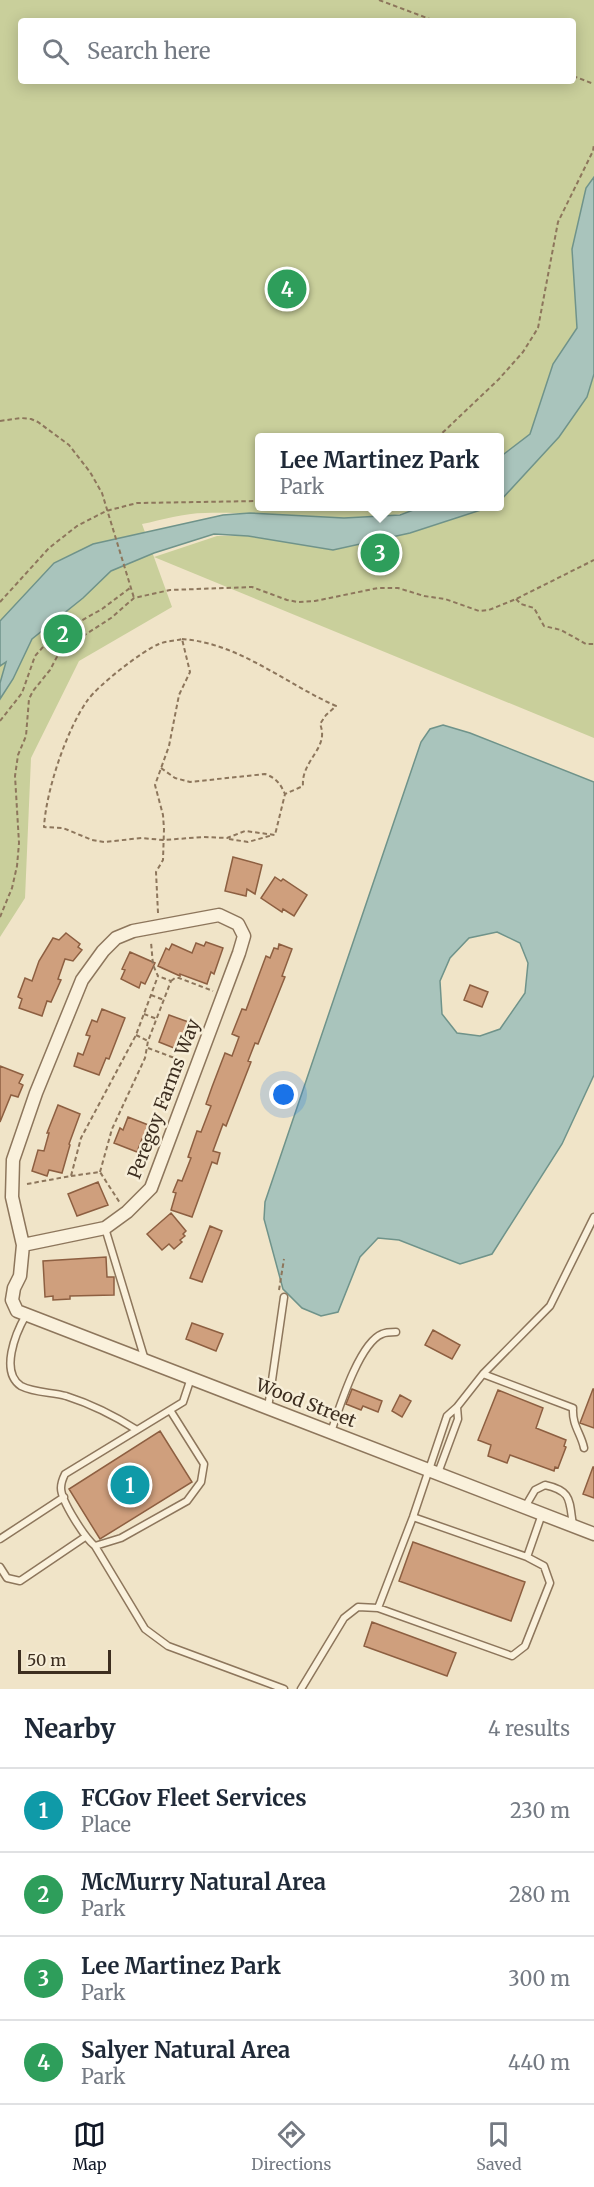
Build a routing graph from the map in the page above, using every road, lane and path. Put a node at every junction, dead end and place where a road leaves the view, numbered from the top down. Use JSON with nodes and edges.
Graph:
{"nodes":[{"id":1,"x":380,"y":0,"type":"edge"},
{"id":2,"x":427,"y":18,"type":"edge"},
{"id":3,"x":576,"y":77,"type":"edge"},
{"id":4,"x":594,"y":84,"type":"edge"},
{"id":5,"x":594,"y":144,"type":"edge"},
{"id":6,"x":0,"y":421,"type":"edge"},
{"id":7,"x":442,"y":433,"type":"edge"},
{"id":8,"x":255,"y":501,"type":"edge"},
{"id":9,"x":106,"y":511,"type":"junction"},
{"id":10,"x":594,"y":560,"type":"edge"},
{"id":11,"x":131,"y":587,"type":"junction"},
{"id":12,"x":134,"y":598,"type":"junction"},
{"id":13,"x":516,"y":599,"type":"junction"},
{"id":14,"x":0,"y":602,"type":"edge"},
{"id":15,"x":182,"y":639,"type":"junction"},
{"id":16,"x":594,"y":644,"type":"edge"},
{"id":17,"x":0,"y":721,"type":"edge"},
{"id":18,"x":161,"y":768,"type":"junction"},
{"id":19,"x":285,"y":794,"type":"junction"},
{"id":20,"x":275,"y":835,"type":"junction"},
{"id":21,"x":227,"y":838,"type":"junction"},
{"id":22,"x":163,"y":840,"type":"junction"},
{"id":23,"x":158,"y":913,"type":"dead end"},
{"id":24,"x":0,"y":917,"type":"edge"},
{"id":25,"x":151,"y":942,"type":"dead end"},
{"id":26,"x":158,"y":976,"type":"junction"},
{"id":27,"x":171,"y":981,"type":"junction"},
{"id":28,"x":214,"y":991,"type":"dead end"},
{"id":29,"x":151,"y":995,"type":"junction"},
{"id":30,"x":164,"y":1000,"type":"junction"},
{"id":31,"x":144,"y":1014,"type":"junction"},
{"id":32,"x":157,"y":1019,"type":"junction"},
{"id":33,"x":136,"y":1035,"type":"junction"},
{"id":34,"x":148,"y":1041,"type":"junction"},
{"id":35,"x":148,"y":1048,"type":"junction"},
{"id":36,"x":187,"y":1063,"type":"dead end"},
{"id":37,"x":100,"y":1172,"type":"junction"},
{"id":38,"x":71,"y":1176,"type":"junction"},
{"id":39,"x":27,"y":1184,"type":"dead end"},
{"id":40,"x":122,"y":1205,"type":"dead end"},
{"id":41,"x":594,"y":1217,"type":"edge"},
{"id":42,"x":105,"y":1228,"type":"junction"},
{"id":43,"x":23,"y":1245,"type":"junction"},
{"id":44,"x":284,"y":1259,"type":"dead end"},
{"id":45,"x":284,"y":1300,"type":"joint"},
{"id":46,"x":26,"y":1314,"type":"junction"},
{"id":47,"x":396,"y":1332,"type":"dead end"},
{"id":48,"x":146,"y":1361,"type":"junction"},
{"id":49,"x":483,"y":1374,"type":"junction"},
{"id":50,"x":191,"y":1378,"type":"junction"},
{"id":51,"x":457,"y":1407,"type":"junction"},
{"id":52,"x":268,"y":1408,"type":"junction"},
{"id":53,"x":170,"y":1410,"type":"junction"},
{"id":54,"x":136,"y":1430,"type":"junction"},
{"id":55,"x":331,"y":1432,"type":"junction"},
{"id":56,"x":584,"y":1448,"type":"dead end"},
{"id":57,"x":433,"y":1472,"type":"junction"},
{"id":58,"x":64,"y":1497,"type":"junction"},
{"id":59,"x":525,"y":1507,"type":"junction"},
{"id":60,"x":542,"y":1514,"type":"junction"},
{"id":61,"x":413,"y":1517,"type":"junction"},
{"id":62,"x":573,"y":1526,"type":"junction"},
{"id":63,"x":594,"y":1534,"type":"edge"},
{"id":64,"x":85,"y":1537,"type":"junction"},
{"id":65,"x":0,"y":1539,"type":"edge"},
{"id":66,"x":95,"y":1546,"type":"junction"},
{"id":67,"x":527,"y":1557,"type":"junction"},
{"id":68,"x":0,"y":1567,"type":"edge"},
{"id":69,"x":378,"y":1608,"type":"junction"},
{"id":70,"x":284,"y":1689,"type":"edge"},
{"id":71,"x":302,"y":1689,"type":"edge"}],
"edges":[{"from":1,"to":2,"type":"path"},
{"from":3,"to":4,"type":"path"},
{"from":5,"to":7,"type":"path"},
{"from":6,"to":9,"type":"path"},
{"from":8,"to":9,"type":"path"},
{"from":9,"to":11,"type":"path"},
{"from":9,"to":14,"type":"path"},
{"from":10,"to":13,"type":"path"},
{"from":11,"to":12,"type":"path"},
{"from":11,"to":17,"type":"path"},
{"from":12,"to":13,"type":"path"},
{"from":12,"to":24,"type":"path"},
{"from":13,"to":16,"type":"path"},
{"from":15,"to":18,"type":"path"},
{"from":15,"to":19,"type":"path"},
{"from":15,"to":22,"type":"path"},
{"from":18,"to":19,"type":"path"},
{"from":18,"to":22,"type":"path"},
{"from":19,"to":20,"type":"path"},
{"from":20,"to":21,"type":"path"},
{"from":20,"to":21,"type":"path"},
{"from":21,"to":22,"type":"path"},
{"from":22,"to":23,"type":"path"},
{"from":25,"to":26,"type":"path"},
{"from":26,"to":27,"type":"path"},
{"from":26,"to":29,"type":"path"},
{"from":27,"to":28,"type":"path"},
{"from":27,"to":30,"type":"path"},
{"from":29,"to":30,"type":"path"},
{"from":29,"to":31,"type":"path"},
{"from":30,"to":32,"type":"path"},
{"from":31,"to":32,"type":"path"},
{"from":31,"to":33,"type":"path"},
{"from":32,"to":34,"type":"path"},
{"from":33,"to":34,"type":"path"},
{"from":33,"to":38,"type":"path"},
{"from":34,"to":35,"type":"path"},
{"from":35,"to":36,"type":"path"},
{"from":35,"to":37,"type":"path"},
{"from":37,"to":38,"type":"path"},
{"from":37,"to":40,"type":"path"},
{"from":38,"to":39,"type":"path"},
{"from":41,"to":49,"type":"lane"},
{"from":42,"to":43,"type":"street","name":"Peregoy Farms Way"},
{"from":42,"to":43,"type":"street","name":"Peregoy Farms Way"},
{"from":42,"to":48,"type":"lane"},
{"from":43,"to":46,"type":"street","name":"Wood Street"},
{"from":44,"to":45,"type":"path"},
{"from":45,"to":52,"type":"lane"},
{"from":46,"to":48,"type":"street","name":"Wood Street"},
{"from":46,"to":54,"type":"lane"},
{"from":47,"to":55,"type":"lane"},
{"from":48,"to":50,"type":"street","name":"Wood Street"},
{"from":49,"to":51,"type":"lane"},
{"from":49,"to":56,"type":"lane"},
{"from":50,"to":52,"type":"street","name":"Wood Street"},
{"from":50,"to":53,"type":"lane"},
{"from":51,"to":57,"type":"lane"},
{"from":51,"to":57,"type":"lane"},
{"from":52,"to":55,"type":"street","name":"Wood Street"},
{"from":53,"to":54,"type":"lane"},
{"from":53,"to":66,"type":"lane"},
{"from":54,"to":58,"type":"lane"},
{"from":55,"to":57,"type":"street","name":"Wood Street"},
{"from":57,"to":59,"type":"street","name":"Wood Street"},
{"from":57,"to":61,"type":"lane"},
{"from":58,"to":64,"type":"lane"},
{"from":58,"to":65,"type":"lane"},
{"from":59,"to":60,"type":"street","name":"Wood Street"},
{"from":59,"to":62,"type":"lane"},
{"from":60,"to":62,"type":"street","name":"Wood Street"},
{"from":60,"to":67,"type":"lane"},
{"from":61,"to":67,"type":"lane"},
{"from":61,"to":69,"type":"lane"},
{"from":62,"to":63,"type":"street","name":"Wood Street"},
{"from":64,"to":66,"type":"lane"},
{"from":64,"to":68,"type":"lane"},
{"from":66,"to":70,"type":"lane"},
{"from":67,"to":69,"type":"lane"},
{"from":69,"to":71,"type":"lane"}]}
